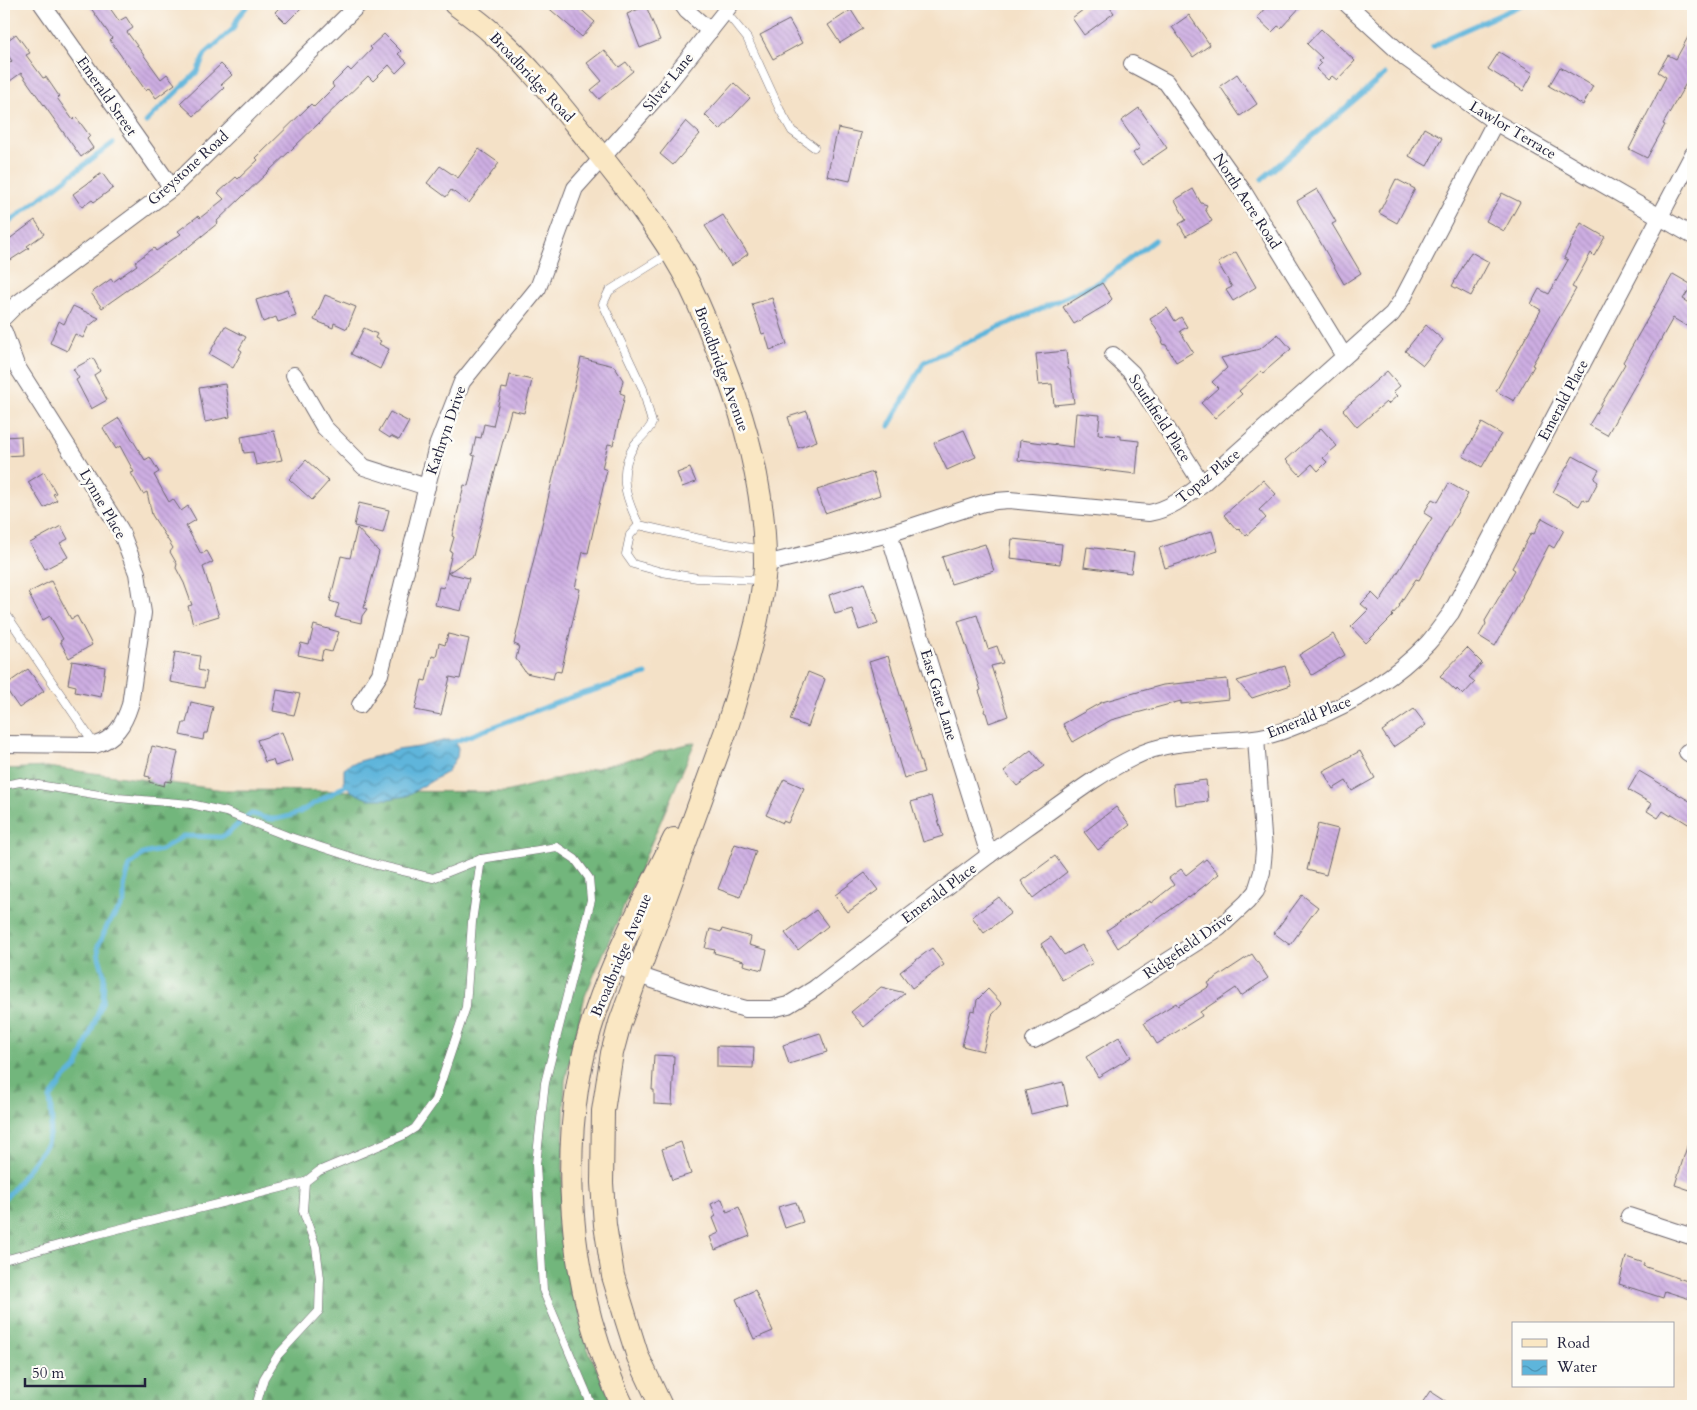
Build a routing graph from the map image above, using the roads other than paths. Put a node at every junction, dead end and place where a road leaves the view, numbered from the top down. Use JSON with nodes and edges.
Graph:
{"nodes":[{"id":1,"x":42,"y":4,"type":"edge"},
{"id":2,"x":360,"y":4,"type":"edge"},
{"id":3,"x":455,"y":4,"type":"edge"},
{"id":4,"x":682,"y":4,"type":"edge"},
{"id":5,"x":1347,"y":4,"type":"edge"},
{"id":6,"x":728,"y":8,"type":"edge"},
{"id":7,"x":710,"y":31,"type":"junction"},
{"id":8,"x":1132,"y":64,"type":"dead end"},
{"id":9,"x":1495,"y":122,"type":"junction"},
{"id":10,"x":814,"y":147,"type":"dead end"},
{"id":11,"x":1693,"y":154,"type":"edge"},
{"id":12,"x":602,"y":158,"type":"junction"},
{"id":13,"x":172,"y":188,"type":"junction"},
{"id":14,"x":1660,"y":216,"type":"junction"},
{"id":15,"x":1693,"y":236,"type":"edge"},
{"id":16,"x":670,"y":252,"type":"junction"},
{"id":17,"x":4,"y":317,"type":"edge"},
{"id":18,"x":4,"y":332,"type":"edge"},
{"id":19,"x":1113,"y":355,"type":"dead end"},
{"id":20,"x":1344,"y":356,"type":"junction"},
{"id":21,"x":294,"y":374,"type":"dead end"},
{"id":22,"x":1202,"y":484,"type":"junction"},
{"id":23,"x":427,"y":487,"type":"junction"},
{"id":24,"x":639,"y":524,"type":"junction"},
{"id":25,"x":890,"y":534,"type":"junction"},
{"id":26,"x":764,"y":565,"type":"junction"},
{"id":27,"x":4,"y":611,"type":"edge"},
{"id":28,"x":360,"y":705,"type":"dead end"},
{"id":29,"x":1256,"y":738,"type":"junction"},
{"id":30,"x":4,"y":744,"type":"edge"},
{"id":31,"x":99,"y":744,"type":"junction"},
{"id":32,"x":718,"y":751,"type":"junction"},
{"id":33,"x":4,"y":785,"type":"edge"},
{"id":34,"x":989,"y":855,"type":"junction"},
{"id":35,"x":481,"y":859,"type":"junction"},
{"id":36,"x":614,"y":964,"type":"junction"},
{"id":37,"x":638,"y":975,"type":"junction"},
{"id":38,"x":1034,"y":1040,"type":"dead end"},
{"id":39,"x":305,"y":1182,"type":"junction"},
{"id":40,"x":1629,"y":1216,"type":"dead end"},
{"id":41,"x":1693,"y":1237,"type":"edge"},
{"id":42,"x":4,"y":1260,"type":"edge"},
{"id":43,"x":256,"y":1406,"type":"edge"},
{"id":44,"x":592,"y":1406,"type":"edge"},
{"id":45,"x":623,"y":1406,"type":"edge"},
{"id":46,"x":661,"y":1406,"type":"edge"}],
"edges":[{"from":1,"to":13,"type":"street","name":"Emerald Street"},
{"from":2,"to":13,"type":"street","name":"Greystone Road"},
{"from":3,"to":12,"type":"main road","name":"Broadbridge Road"},
{"from":4,"to":7,"type":"street"},
{"from":5,"to":9,"type":"street","name":"Lawlor Terrace"},
{"from":6,"to":7,"type":"street","name":"Silver Lane"},
{"from":6,"to":10,"type":"lane"},
{"from":7,"to":12,"type":"street","name":"Silver Lane"},
{"from":8,"to":20,"type":"street","name":"North Acre Road"},
{"from":9,"to":14,"type":"street","name":"Lawlor Terrace"},
{"from":9,"to":20,"type":"street","name":"Topaz Place"},
{"from":11,"to":14,"type":"street","name":"Emerald Place"},
{"from":12,"to":16,"type":"main road","name":"Broadbridge Avenue"},
{"from":12,"to":23,"type":"street","name":"Kathryn Drive"},
{"from":13,"to":17,"type":"street","name":"Greystone Road"},
{"from":14,"to":15,"type":"street","name":"Lawlor Terrace"},
{"from":14,"to":29,"type":"street","name":"Emerald Place"},
{"from":16,"to":24,"type":"lane"},
{"from":16,"to":26,"type":"main road","name":"Broadbridge Avenue"},
{"from":18,"to":31,"type":"street","name":"Lynne Place"},
{"from":19,"to":22,"type":"street","name":"Southfield Place"},
{"from":20,"to":22,"type":"street","name":"Topaz Place"},
{"from":21,"to":23,"type":"street"},
{"from":22,"to":25,"type":"street","name":"Topaz Place"},
{"from":23,"to":28,"type":"street","name":"Kathryn Drive"},
{"from":24,"to":26,"type":"lane"},
{"from":24,"to":26,"type":"lane"},
{"from":25,"to":26,"type":"street","name":"Topaz Place"},
{"from":25,"to":34,"type":"street","name":"East Gate Lane"},
{"from":26,"to":32,"type":"main road","name":"Broadbridge Avenue"},
{"from":27,"to":31,"type":"lane"},
{"from":29,"to":34,"type":"street","name":"Emerald Place"},
{"from":29,"to":38,"type":"street","name":"Ridgefield Drive"},
{"from":30,"to":31,"type":"street"},
{"from":32,"to":36,"type":"main road","name":"Broadbridge Avenue"},
{"from":32,"to":37,"type":"main road","name":"Broadbridge Avenue"},
{"from":33,"to":35,"type":"lane"},
{"from":34,"to":37,"type":"street","name":"Emerald Place"},
{"from":35,"to":39,"type":"lane"},
{"from":35,"to":44,"type":"lane"},
{"from":36,"to":37,"type":"street","name":"Emerald Place"},
{"from":36,"to":45,"type":"main road","name":"Broadbridge Avenue"},
{"from":37,"to":46,"type":"main road","name":"Broadbridge Avenue"},
{"from":39,"to":42,"type":"lane"},
{"from":39,"to":43,"type":"lane"},
{"from":40,"to":41,"type":"street"}]}
